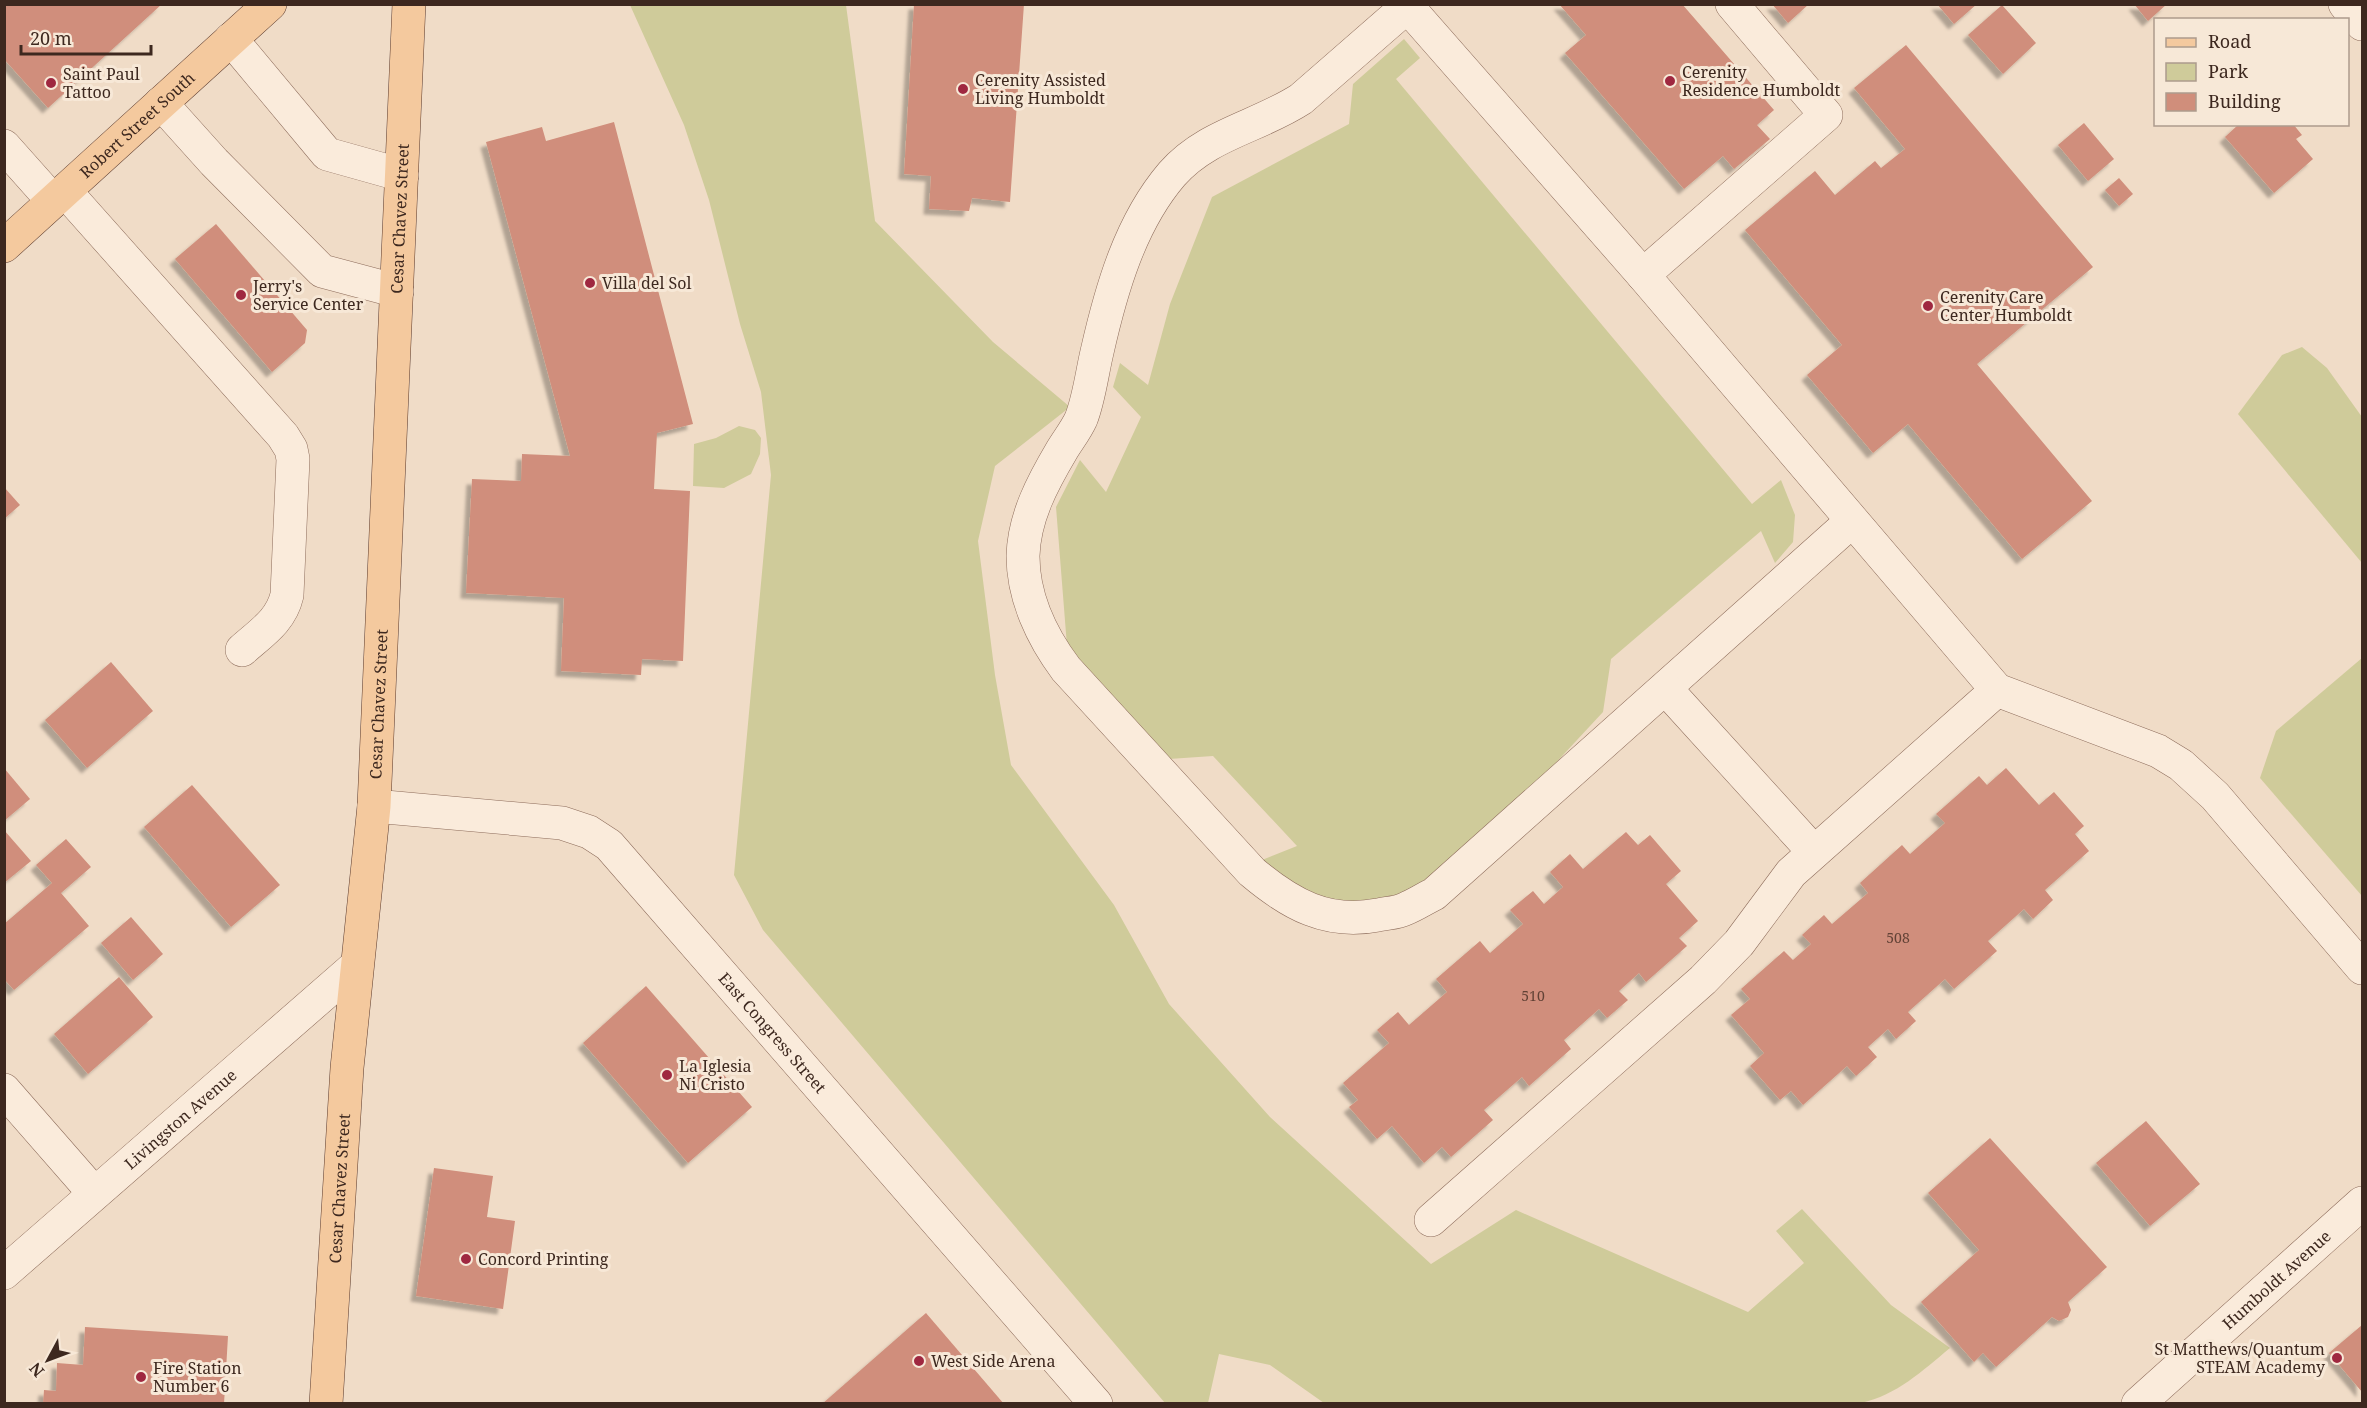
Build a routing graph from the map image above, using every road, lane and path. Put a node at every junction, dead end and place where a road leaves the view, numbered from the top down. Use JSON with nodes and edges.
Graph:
{"nodes":[{"id":1,"x":270,"y":4,"type":"edge"},
{"id":2,"x":409,"y":4,"type":"edge"},
{"id":3,"x":1732,"y":4,"type":"edge"},
{"id":4,"x":2345,"y":4,"type":"edge"},
{"id":5,"x":1408,"y":5,"type":"edge"},
{"id":6,"x":2362,"y":24,"type":"edge"},
{"id":7,"x":231,"y":39,"type":"junction"},
{"id":8,"x":161,"y":103,"type":"junction"},
{"id":9,"x":4,"y":146,"type":"edge"},
{"id":10,"x":402,"y":175,"type":"junction"},
{"id":11,"x":59,"y":196,"type":"junction"},
{"id":12,"x":4,"y":246,"type":"edge"},
{"id":13,"x":1643,"y":275,"type":"junction"},
{"id":14,"x":397,"y":291,"type":"junction"},
{"id":15,"x":1852,"y":521,"type":"junction"},
{"id":16,"x":242,"y":650,"type":"dead end"},
{"id":17,"x":1666,"y":688,"type":"junction"},
{"id":18,"x":1997,"y":690,"type":"junction"},
{"id":19,"x":374,"y":806,"type":"junction"},
{"id":20,"x":1814,"y":852,"type":"junction"},
{"id":21,"x":356,"y":966,"type":"junction"},
{"id":22,"x":2362,"y":968,"type":"edge"},
{"id":23,"x":4,"y":1090,"type":"edge"},
{"id":24,"x":94,"y":1193,"type":"junction"},
{"id":25,"x":2362,"y":1203,"type":"edge"},
{"id":26,"x":1431,"y":1220,"type":"dead end"},
{"id":27,"x":4,"y":1273,"type":"edge"},
{"id":28,"x":326,"y":1404,"type":"edge"},
{"id":29,"x":1096,"y":1404,"type":"edge"},
{"id":30,"x":2138,"y":1404,"type":"edge"}],
"edges":[{"from":1,"to":7,"type":"main road","name":"Robert Street South"},
{"from":2,"to":10,"type":"main road","name":"Cesar Chavez Street"},
{"from":3,"to":13,"type":"street"},
{"from":4,"to":6,"type":"street"},
{"from":5,"to":13,"type":"street"},
{"from":5,"to":17,"type":"street"},
{"from":7,"to":8,"type":"main road","name":"Robert Street South"},
{"from":7,"to":10,"type":"street"},
{"from":8,"to":11,"type":"main road","name":"Robert Street South"},
{"from":8,"to":14,"type":"street"},
{"from":9,"to":11,"type":"street"},
{"from":10,"to":14,"type":"main road","name":"Cesar Chavez Street"},
{"from":11,"to":12,"type":"main road","name":"Robert Street South"},
{"from":11,"to":16,"type":"street"},
{"from":13,"to":15,"type":"street"},
{"from":14,"to":19,"type":"main road","name":"Cesar Chavez Street"},
{"from":15,"to":17,"type":"street"},
{"from":15,"to":18,"type":"street"},
{"from":17,"to":20,"type":"street"},
{"from":18,"to":20,"type":"street"},
{"from":18,"to":22,"type":"street"},
{"from":19,"to":21,"type":"main road","name":"Cesar Chavez Street"},
{"from":19,"to":29,"type":"street","name":"East Congress Street"},
{"from":20,"to":26,"type":"street"},
{"from":21,"to":24,"type":"street","name":"Livingston Avenue"},
{"from":21,"to":28,"type":"main road","name":"Cesar Chavez Street"},
{"from":23,"to":24,"type":"street"},
{"from":24,"to":27,"type":"street","name":"Livingston Avenue"},
{"from":25,"to":30,"type":"street","name":"Humboldt Avenue"}]}
